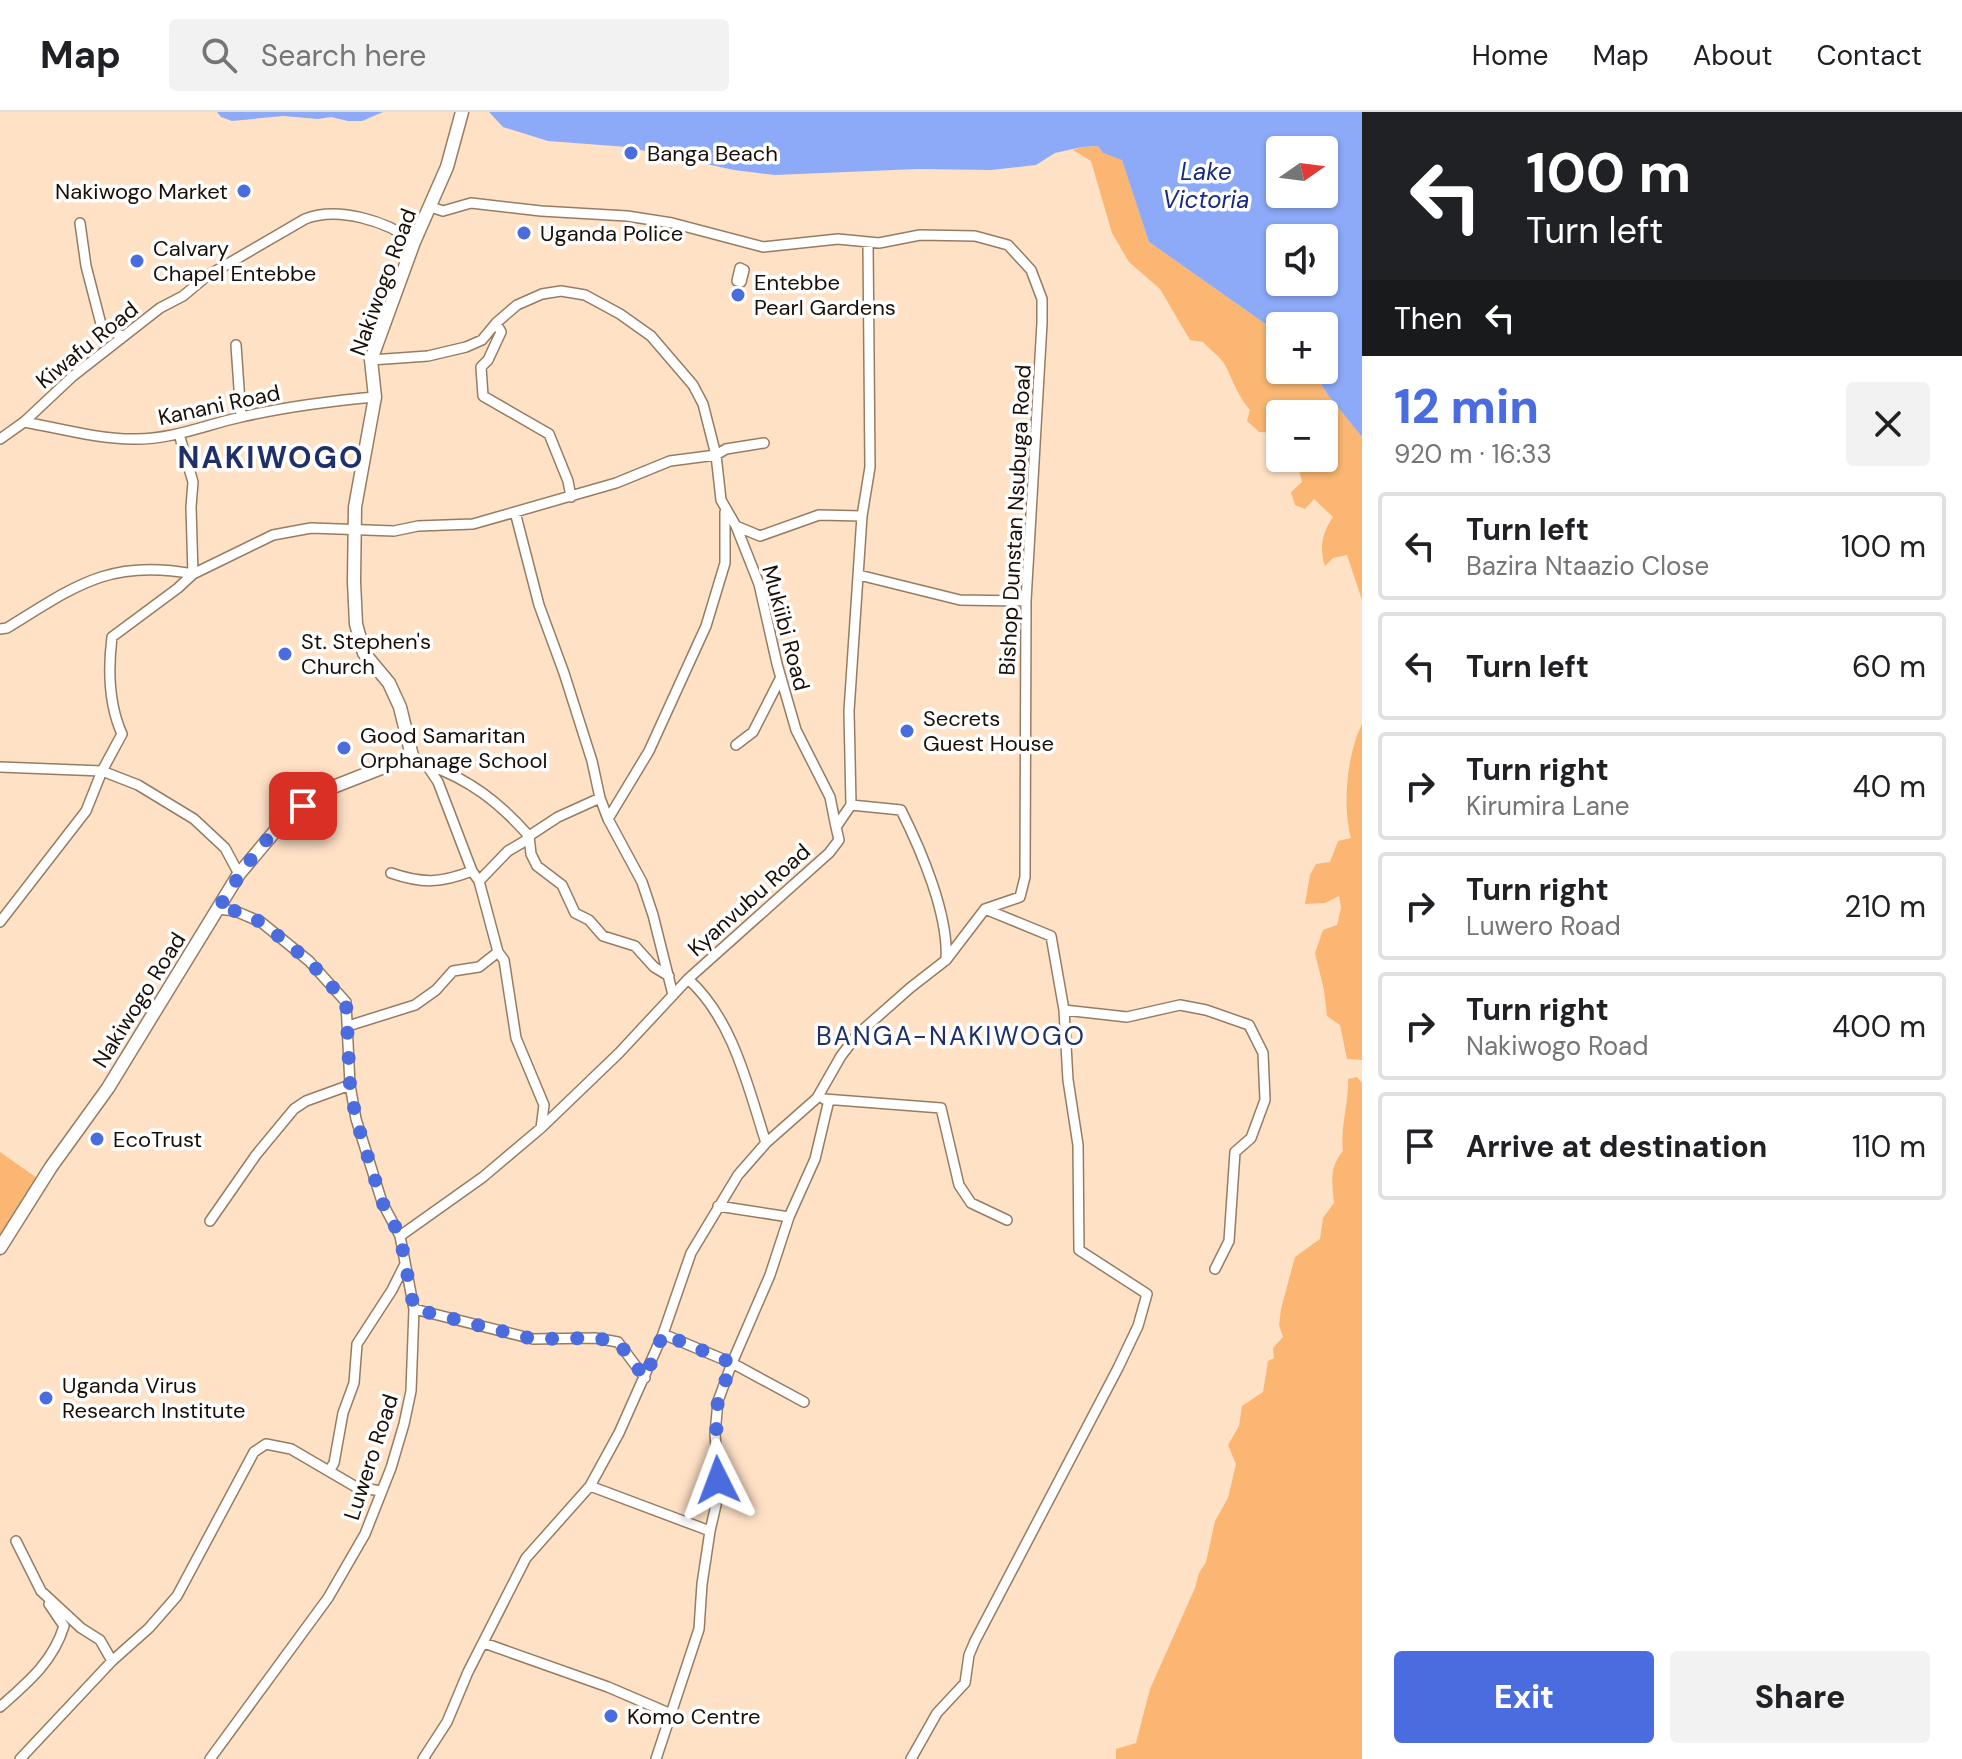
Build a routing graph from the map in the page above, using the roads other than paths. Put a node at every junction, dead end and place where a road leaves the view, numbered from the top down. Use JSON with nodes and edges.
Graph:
{"nodes":[{"id":1,"x":462,"y":112,"type":"edge"},
{"id":2,"x":471,"y":112,"type":"edge"},
{"id":3,"x":458,"y":130,"type":"junction"},
{"id":4,"x":431,"y":207,"type":"junction"},
{"id":5,"x":80,"y":223,"type":"dead end"},
{"id":6,"x":414,"y":242,"type":"junction"},
{"id":7,"x":868,"y":243,"type":"junction"},
{"id":8,"x":496,"y":323,"type":"junction"},
{"id":9,"x":123,"y":336,"type":"junction"},
{"id":10,"x":236,"y":345,"type":"dead end"},
{"id":11,"x":371,"y":360,"type":"junction"},
{"id":12,"x":375,"y":397,"type":"junction"},
{"id":13,"x":241,"y":417,"type":"junction"},
{"id":14,"x":24,"y":422,"type":"junction"},
{"id":15,"x":179,"y":434,"type":"junction"},
{"id":16,"x":0,"y":439,"type":"edge"},
{"id":17,"x":764,"y":443,"type":"dead end"},
{"id":18,"x":716,"y":455,"type":"junction"},
{"id":19,"x":571,"y":497,"type":"junction"},
{"id":20,"x":725,"y":509,"type":"junction"},
{"id":21,"x":515,"y":512,"type":"junction"},
{"id":22,"x":862,"y":516,"type":"junction"},
{"id":23,"x":736,"y":526,"type":"junction"},
{"id":24,"x":356,"y":530,"type":"junction"},
{"id":25,"x":193,"y":574,"type":"junction"},
{"id":26,"x":859,"y":575,"type":"junction"},
{"id":27,"x":1026,"y":601,"type":"junction"},
{"id":28,"x":0,"y":629,"type":"edge"},
{"id":29,"x":781,"y":677,"type":"junction"},
{"id":30,"x":736,"y":745,"type":"dead end"},
{"id":31,"x":412,"y":756,"type":"junction"},
{"id":32,"x":426,"y":764,"type":"junction"},
{"id":33,"x":0,"y":767,"type":"edge"},
{"id":34,"x":102,"y":771,"type":"junction"},
{"id":35,"x":600,"y":798,"type":"junction"},
{"id":36,"x":851,"y":805,"type":"junction"},
{"id":37,"x":608,"y":819,"type":"junction"},
{"id":38,"x":836,"y":827,"type":"junction"},
{"id":39,"x":529,"y":836,"type":"junction"},
{"id":40,"x":472,"y":871,"type":"junction"},
{"id":41,"x":391,"y":873,"type":"dead end"},
{"id":42,"x":239,"y":874,"type":"junction"},
{"id":43,"x":479,"y":881,"type":"junction"},
{"id":44,"x":218,"y":909,"type":"junction"},
{"id":45,"x":985,"y":909,"type":"junction"},
{"id":46,"x":0,"y":922,"type":"edge"},
{"id":47,"x":498,"y":952,"type":"junction"},
{"id":48,"x":946,"y":960,"type":"junction"},
{"id":49,"x":669,"y":976,"type":"junction"},
{"id":50,"x":688,"y":979,"type":"junction"},
{"id":51,"x":673,"y":995,"type":"junction"},
{"id":52,"x":1064,"y":1010,"type":"junction"},
{"id":53,"x":348,"y":1026,"type":"junction"},
{"id":54,"x":350,"y":1085,"type":"junction"},
{"id":55,"x":817,"y":1098,"type":"junction"},
{"id":56,"x":829,"y":1100,"type":"junction"},
{"id":57,"x":541,"y":1128,"type":"junction"},
{"id":58,"x":766,"y":1143,"type":"junction"},
{"id":59,"x":718,"y":1206,"type":"junction"},
{"id":60,"x":789,"y":1217,"type":"junction"},
{"id":61,"x":1007,"y":1220,"type":"dead end"},
{"id":62,"x":210,"y":1221,"type":"dead end"},
{"id":63,"x":400,"y":1236,"type":"junction"},
{"id":64,"x":0,"y":1248,"type":"edge"},
{"id":65,"x":405,"y":1264,"type":"junction"},
{"id":66,"x":1215,"y":1269,"type":"dead end"},
{"id":67,"x":414,"y":1309,"type":"junction"},
{"id":68,"x":663,"y":1334,"type":"junction"},
{"id":69,"x":732,"y":1363,"type":"junction"},
{"id":70,"x":645,"y":1378,"type":"junction"},
{"id":71,"x":804,"y":1402,"type":"dead end"},
{"id":72,"x":329,"y":1471,"type":"junction"},
{"id":73,"x":590,"y":1486,"type":"junction"},
{"id":74,"x":381,"y":1491,"type":"junction"},
{"id":75,"x":710,"y":1531,"type":"junction"},
{"id":76,"x":16,"y":1541,"type":"dead end"},
{"id":77,"x":41,"y":1591,"type":"junction"},
{"id":78,"x":484,"y":1643,"type":"junction"},
{"id":79,"x":112,"y":1661,"type":"junction"},
{"id":80,"x":0,"y":1707,"type":"edge"},
{"id":81,"x":671,"y":1714,"type":"junction"},
{"id":82,"x":20,"y":1759,"type":"edge"},
{"id":83,"x":210,"y":1759,"type":"edge"},
{"id":84,"x":423,"y":1759,"type":"edge"},
{"id":85,"x":656,"y":1759,"type":"edge"},
{"id":86,"x":911,"y":1759,"type":"edge"}],
"edges":[{"from":1,"to":3,"type":"street","name":"Nakiwogo Road"},
{"from":2,"to":3,"type":"street"},
{"from":3,"to":4,"type":"street","name":"Nakiwogo Road"},
{"from":4,"to":6,"type":"street","name":"Nakiwogo Road"},
{"from":4,"to":7,"type":"street","name":"Bishop Dunstan Nsubuga Road"},
{"from":5,"to":9,"type":"street"},
{"from":6,"to":9,"type":"street","name":"Kiwafu Road"},
{"from":6,"to":11,"type":"street","name":"Nakiwogo Road"},
{"from":7,"to":22,"type":"street"},
{"from":7,"to":27,"type":"street","name":"Bishop Dunstan Nsubuga Road"},
{"from":8,"to":11,"type":"street","name":"Mukiibi Road"},
{"from":8,"to":18,"type":"street","name":"Mukiibi Road"},
{"from":8,"to":19,"type":"street"},
{"from":9,"to":14,"type":"street","name":"Kiwafu Road"},
{"from":10,"to":13,"type":"street"},
{"from":11,"to":12,"type":"street","name":"Nakiwogo Road"},
{"from":12,"to":13,"type":"street","name":"Kanani Road"},
{"from":12,"to":24,"type":"street","name":"Nakiwogo Road"},
{"from":13,"to":15,"type":"street","name":"Kanani Road"},
{"from":14,"to":15,"type":"street","name":"Kanani Road"},
{"from":14,"to":16,"type":"street","name":"Kiwafu Road"},
{"from":15,"to":25,"type":"street"},
{"from":17,"to":18,"type":"street"},
{"from":18,"to":19,"type":"street"},
{"from":18,"to":20,"type":"street","name":"Mukiibi Road"},
{"from":19,"to":21,"type":"street"},
{"from":20,"to":23,"type":"street","name":"Mukiibi Road"},
{"from":20,"to":37,"type":"street"},
{"from":21,"to":24,"type":"street"},
{"from":21,"to":35,"type":"street"},
{"from":22,"to":23,"type":"street"},
{"from":22,"to":26,"type":"street"},
{"from":23,"to":29,"type":"street","name":"Mukiibi Road"},
{"from":24,"to":25,"type":"street"},
{"from":24,"to":31,"type":"street","name":"Nakiwogo Road"},
{"from":25,"to":28,"type":"street"},
{"from":25,"to":34,"type":"street"},
{"from":26,"to":27,"type":"street"},
{"from":26,"to":36,"type":"street"},
{"from":27,"to":45,"type":"street","name":"Bishop Dunstan Nsubuga Road"},
{"from":29,"to":30,"type":"street"},
{"from":29,"to":38,"type":"street","name":"Mukiibi Road"},
{"from":31,"to":32,"type":"street"},
{"from":31,"to":42,"type":"street","name":"Nakiwogo Road"},
{"from":32,"to":39,"type":"street"},
{"from":32,"to":40,"type":"street"},
{"from":33,"to":34,"type":"street"},
{"from":34,"to":42,"type":"street"},
{"from":34,"to":46,"type":"street"},
{"from":35,"to":37,"type":"street"},
{"from":35,"to":39,"type":"street"},
{"from":36,"to":38,"type":"street","name":"Kyanvubu Road"},
{"from":36,"to":48,"type":"street"},
{"from":37,"to":49,"type":"street"},
{"from":38,"to":50,"type":"street","name":"Kyanvubu Road"},
{"from":39,"to":43,"type":"street"},
{"from":39,"to":49,"type":"street"},
{"from":40,"to":41,"type":"street"},
{"from":40,"to":43,"type":"street"},
{"from":42,"to":44,"type":"street","name":"Nakiwogo Road"},
{"from":43,"to":47,"type":"street"},
{"from":44,"to":53,"type":"street","name":"Luwero Road"},
{"from":44,"to":64,"type":"street","name":"Nakiwogo Road"},
{"from":45,"to":48,"type":"street"},
{"from":45,"to":52,"type":"street"},
{"from":47,"to":53,"type":"street"},
{"from":47,"to":57,"type":"street"},
{"from":48,"to":55,"type":"street"},
{"from":49,"to":51,"type":"street"},
{"from":50,"to":51,"type":"street","name":"Kyanvubu Road"},
{"from":50,"to":58,"type":"street"},
{"from":51,"to":57,"type":"street","name":"Kyanvubu Road"},
{"from":52,"to":66,"type":"street"},
{"from":52,"to":86,"type":"street"},
{"from":53,"to":54,"type":"street","name":"Luwero Road"},
{"from":54,"to":62,"type":"street"},
{"from":54,"to":63,"type":"street","name":"Luwero Road"},
{"from":55,"to":56,"type":"street"},
{"from":55,"to":58,"type":"street"},
{"from":56,"to":60,"type":"street"},
{"from":56,"to":61,"type":"street"},
{"from":57,"to":63,"type":"street","name":"Kyanvubu Road"},
{"from":58,"to":59,"type":"street"},
{"from":59,"to":60,"type":"street"},
{"from":59,"to":68,"type":"street"},
{"from":60,"to":69,"type":"street"},
{"from":63,"to":65,"type":"street","name":"Luwero Road"},
{"from":65,"to":67,"type":"street","name":"Luwero Road"},
{"from":65,"to":72,"type":"street"},
{"from":67,"to":70,"type":"street"},
{"from":67,"to":74,"type":"street","name":"Luwero Road"},
{"from":68,"to":69,"type":"street"},
{"from":68,"to":70,"type":"street"},
{"from":69,"to":71,"type":"street"},
{"from":69,"to":75,"type":"street"},
{"from":70,"to":73,"type":"street"},
{"from":72,"to":74,"type":"street"},
{"from":72,"to":79,"type":"street"},
{"from":73,"to":75,"type":"street"},
{"from":73,"to":78,"type":"street"},
{"from":74,"to":83,"type":"street","name":"Luwero Road"},
{"from":75,"to":81,"type":"street"},
{"from":76,"to":77,"type":"street"},
{"from":77,"to":79,"type":"street"},
{"from":77,"to":80,"type":"street"},
{"from":78,"to":81,"type":"street"},
{"from":78,"to":84,"type":"street"},
{"from":79,"to":82,"type":"street"},
{"from":81,"to":85,"type":"street"}]}
